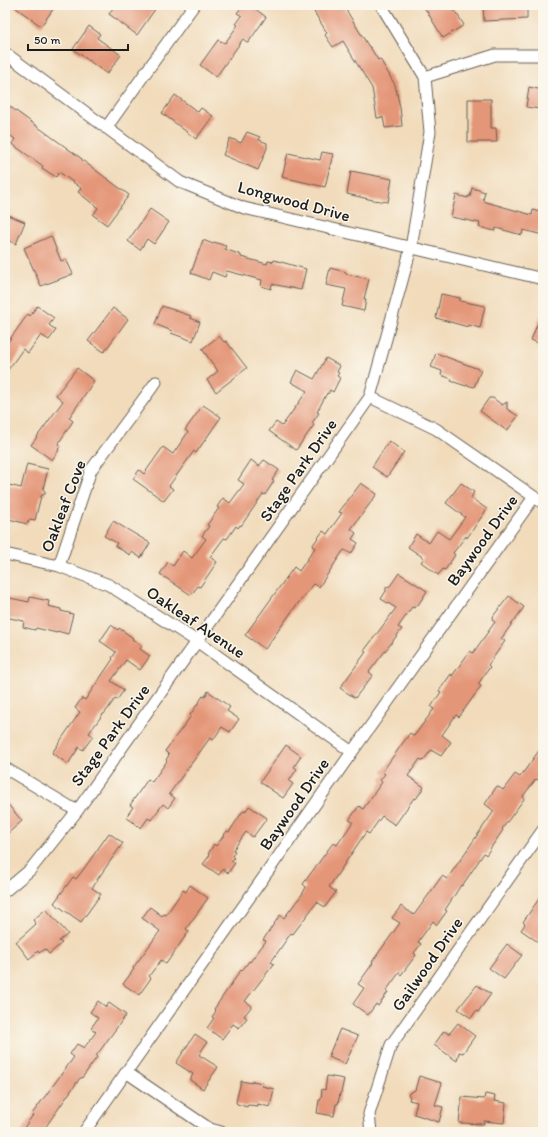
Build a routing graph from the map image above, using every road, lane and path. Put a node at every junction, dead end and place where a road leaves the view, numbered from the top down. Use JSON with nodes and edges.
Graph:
{"nodes":[{"id":1,"x":194,"y":5,"type":"edge"},
{"id":2,"x":381,"y":5,"type":"edge"},
{"id":3,"x":5,"y":53,"type":"edge"},
{"id":4,"x":543,"y":55,"type":"edge"},
{"id":5,"x":425,"y":77,"type":"junction"},
{"id":6,"x":106,"y":128,"type":"junction"},
{"id":7,"x":410,"y":248,"type":"junction"},
{"id":8,"x":543,"y":279,"type":"edge"},
{"id":9,"x":156,"y":382,"type":"dead end"},
{"id":10,"x":370,"y":397,"type":"junction"},
{"id":11,"x":539,"y":500,"type":"edge"},
{"id":12,"x":5,"y":554,"type":"edge"},
{"id":13,"x":59,"y":566,"type":"junction"},
{"id":14,"x":198,"y":642,"type":"junction"},
{"id":15,"x":352,"y":752,"type":"junction"},
{"id":16,"x":5,"y":768,"type":"edge"},
{"id":17,"x":77,"y":811,"type":"junction"},
{"id":18,"x":543,"y":830,"type":"edge"},
{"id":19,"x":5,"y":890,"type":"edge"},
{"id":20,"x":126,"y":1072,"type":"junction"},
{"id":21,"x":84,"y":1132,"type":"edge"},
{"id":22,"x":221,"y":1132,"type":"edge"},
{"id":23,"x":371,"y":1132,"type":"edge"}],
"edges":[{"from":1,"to":6,"type":"street"},
{"from":2,"to":5,"type":"street","name":"Stage Park Drive"},
{"from":3,"to":6,"type":"street","name":"Longwood Drive"},
{"from":4,"to":5,"type":"street"},
{"from":5,"to":7,"type":"street","name":"Stage Park Drive"},
{"from":6,"to":7,"type":"street","name":"Longwood Drive"},
{"from":7,"to":8,"type":"street","name":"Longwood Drive"},
{"from":7,"to":10,"type":"street","name":"Stage Park Drive"},
{"from":9,"to":13,"type":"street","name":"Oakleaf Cove"},
{"from":10,"to":11,"type":"street"},
{"from":10,"to":14,"type":"street","name":"Stage Park Drive"},
{"from":11,"to":15,"type":"street","name":"Baywood Drive"},
{"from":12,"to":13,"type":"street","name":"Oakleaf Avenue"},
{"from":13,"to":14,"type":"street","name":"Oakleaf Avenue"},
{"from":14,"to":15,"type":"street","name":"Oakleaf Avenue"},
{"from":14,"to":17,"type":"street","name":"Stage Park Drive"},
{"from":15,"to":20,"type":"street","name":"Baywood Drive"},
{"from":16,"to":17,"type":"street"},
{"from":17,"to":19,"type":"street","name":"Stage Park Drive"},
{"from":18,"to":23,"type":"street","name":"Gailwood Drive"},
{"from":20,"to":21,"type":"street","name":"Baywood Drive"},
{"from":20,"to":22,"type":"street"}]}
